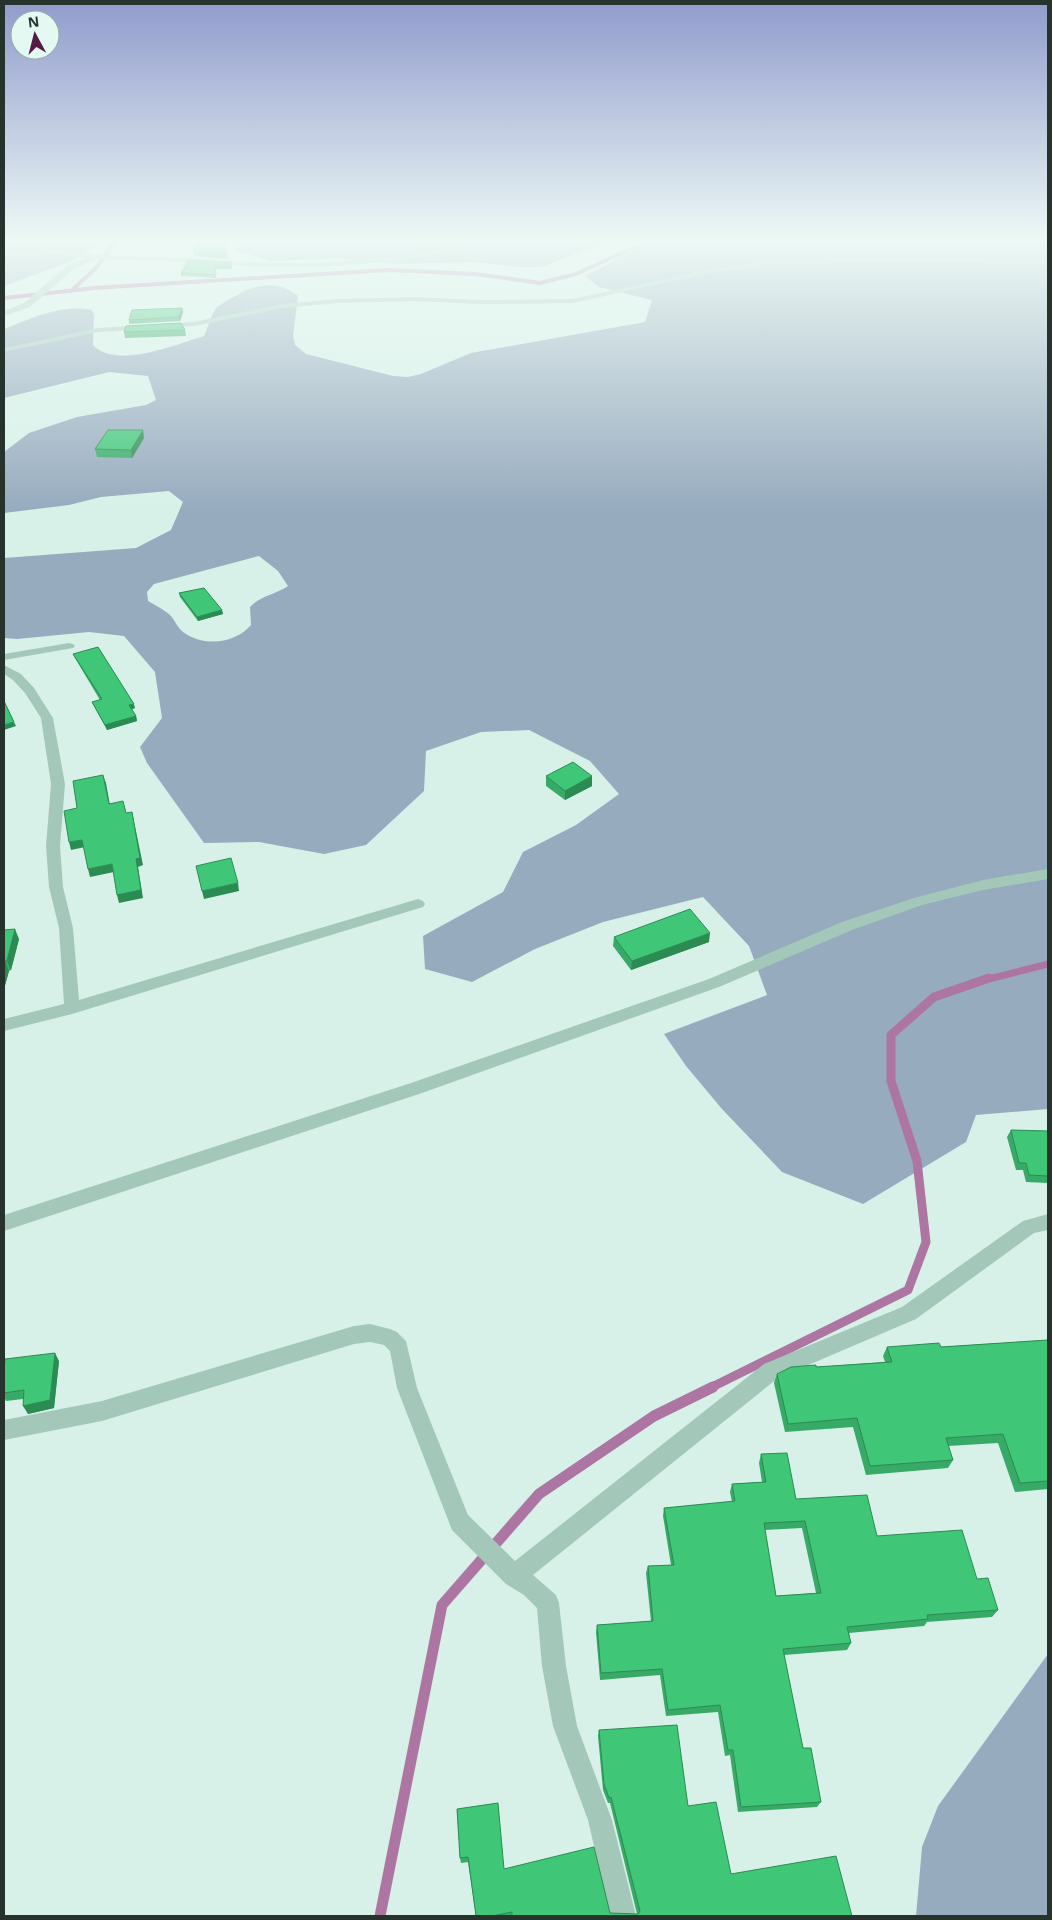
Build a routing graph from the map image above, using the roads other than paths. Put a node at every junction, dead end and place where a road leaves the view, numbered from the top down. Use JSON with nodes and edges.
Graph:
{"nodes":[{"id":1,"x":90,"y":332,"type":"edge"},
{"id":2,"x":4,"y":350,"type":"edge"},
{"id":3,"x":69,"y":646,"type":"dead end"},
{"id":4,"x":4,"y":658,"type":"edge"},
{"id":5,"x":4,"y":669,"type":"edge"},
{"id":6,"x":1048,"y":874,"type":"edge"},
{"id":7,"x":418,"y":904,"type":"dead end"},
{"id":8,"x":72,"y":1008,"type":"junction"},
{"id":9,"x":4,"y":1025,"type":"edge"},
{"id":10,"x":1048,"y":1222,"type":"edge"},
{"id":11,"x":4,"y":1223,"type":"edge"},
{"id":12,"x":4,"y":1430,"type":"edge"},
{"id":13,"x":510,"y":1571,"type":"junction"},
{"id":14,"x":623,"y":1916,"type":"edge"}],
"edges":[{"from":1,"to":2,"type":"street"},
{"from":3,"to":4,"type":"street"},
{"from":5,"to":8,"type":"street"},
{"from":6,"to":11,"type":"street"},
{"from":7,"to":8,"type":"street"},
{"from":8,"to":9,"type":"street"},
{"from":10,"to":13,"type":"street"},
{"from":12,"to":13,"type":"street"},
{"from":13,"to":14,"type":"street"}]}
